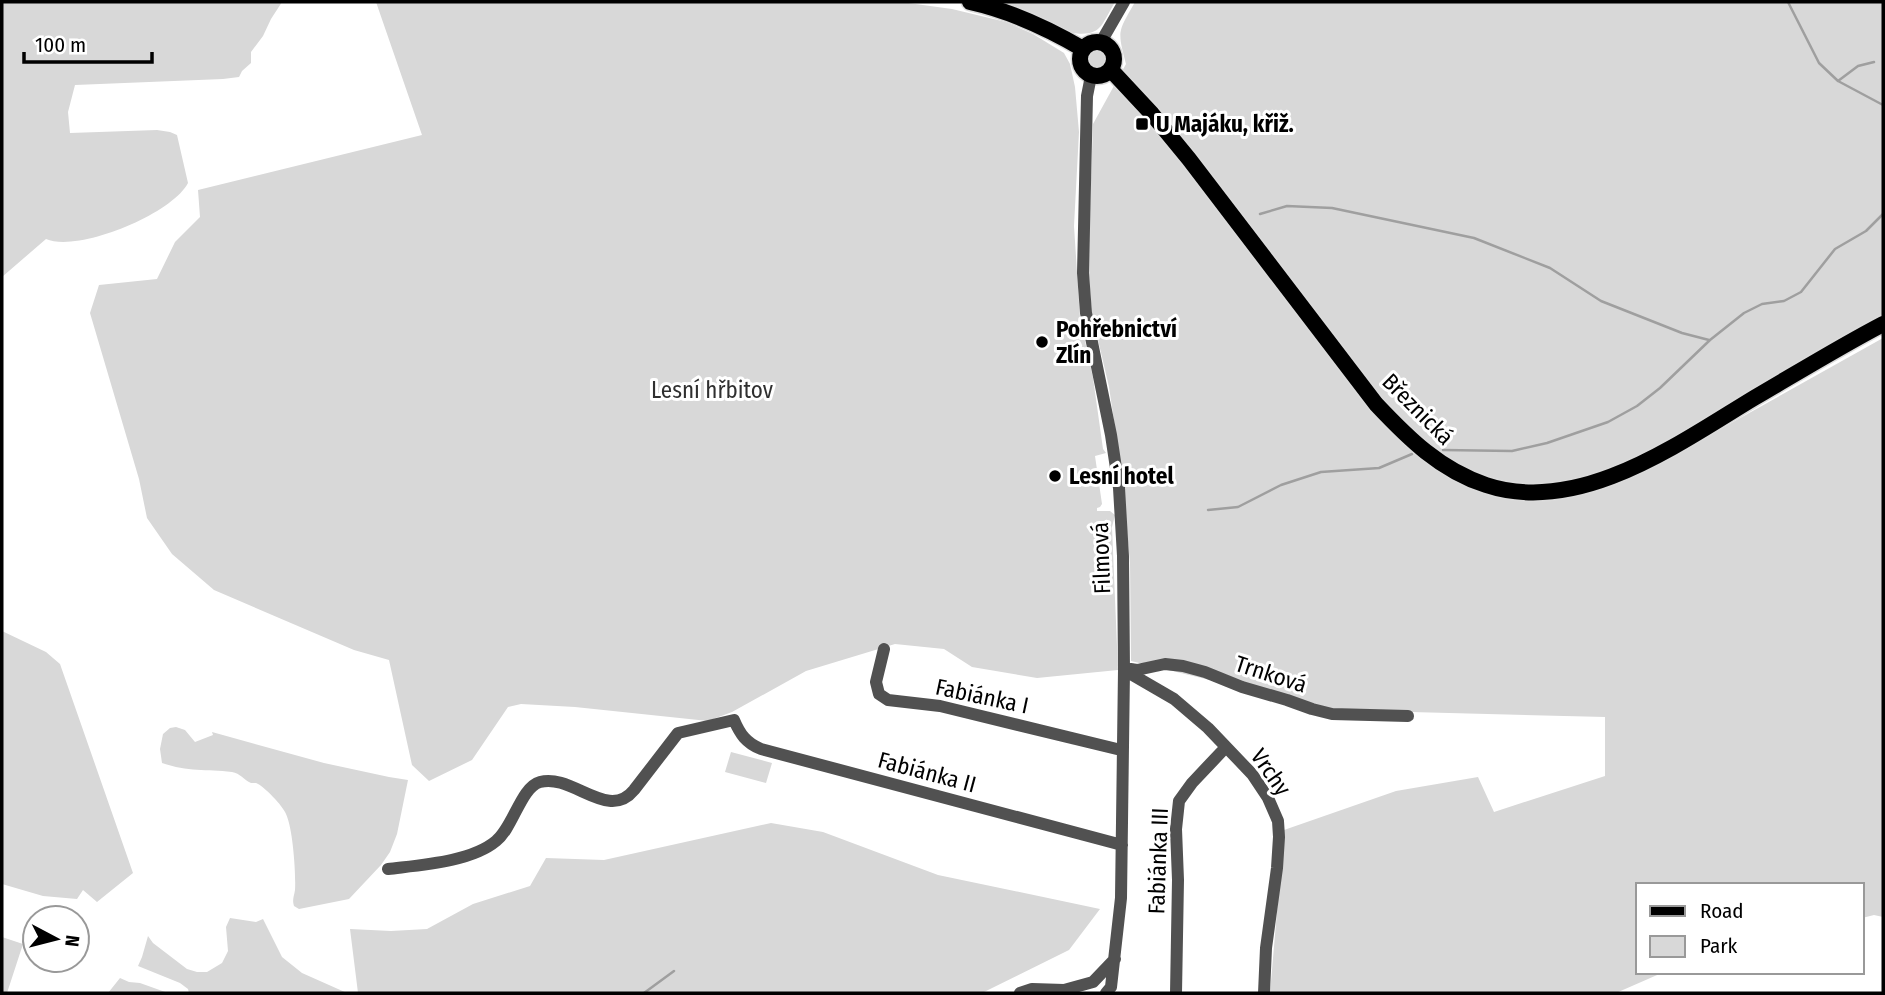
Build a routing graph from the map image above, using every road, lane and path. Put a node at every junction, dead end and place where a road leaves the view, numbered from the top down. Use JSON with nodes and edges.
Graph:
{"nodes":[{"id":1,"x":970,"y":2,"type":"edge"},
{"id":2,"x":1124,"y":2,"type":"edge"},
{"id":3,"x":1101,"y":42,"type":"junction"},
{"id":4,"x":1083,"y":49,"type":"junction"},
{"id":5,"x":1111,"y":70,"type":"junction"},
{"id":6,"x":1091,"y":76,"type":"junction"},
{"id":7,"x":1883,"y":324,"type":"edge"},
{"id":8,"x":884,"y":649,"type":"dead end"},
{"id":9,"x":1124,"y":669,"type":"junction"},
{"id":10,"x":1408,"y":716,"type":"dead end"},
{"id":11,"x":1226,"y":747,"type":"junction"},
{"id":12,"x":1121,"y":750,"type":"junction"},
{"id":13,"x":1122,"y":845,"type":"junction"},
{"id":14,"x":404,"y":852,"type":"dead end"},
{"id":15,"x":403,"y":867,"type":"junction"},
{"id":16,"x":388,"y":870,"type":"dead end"},
{"id":17,"x":1116,"y":959,"type":"junction"},
{"id":18,"x":1052,"y":991,"type":"edge"},
{"id":19,"x":1020,"y":993,"type":"edge"},
{"id":20,"x":1106,"y":993,"type":"edge"},
{"id":21,"x":1176,"y":993,"type":"edge"},
{"id":22,"x":1265,"y":993,"type":"edge"}],
"edges":[{"from":1,"to":4,"type":"main road"},
{"from":2,"to":3,"type":"street"},
{"from":3,"to":4,"type":"main road"},
{"from":3,"to":5,"type":"main road","name":"Březnická"},
{"from":4,"to":6,"type":"main road"},
{"from":5,"to":6,"type":"main road"},
{"from":5,"to":7,"type":"main road","name":"Březnická"},
{"from":6,"to":9,"type":"street","name":"Filmová"},
{"from":8,"to":12,"type":"street","name":"Fabiánka I"},
{"from":9,"to":10,"type":"street","name":"Trnková"},
{"from":9,"to":11,"type":"street","name":"Vrchy"},
{"from":9,"to":12,"type":"street","name":"Filmová"},
{"from":11,"to":21,"type":"street","name":"Fabiánka III"},
{"from":11,"to":22,"type":"street","name":"Vrchy"},
{"from":12,"to":13,"type":"street","name":"Filmová"},
{"from":13,"to":15,"type":"street","name":"Fabiánka II"},
{"from":13,"to":17,"type":"street","name":"Filmová"},
{"from":14,"to":15,"type":"street"},
{"from":15,"to":16,"type":"street"},
{"from":17,"to":18,"type":"street"},
{"from":17,"to":20,"type":"street","name":"Filmová"},
{"from":18,"to":19,"type":"street"}]}
